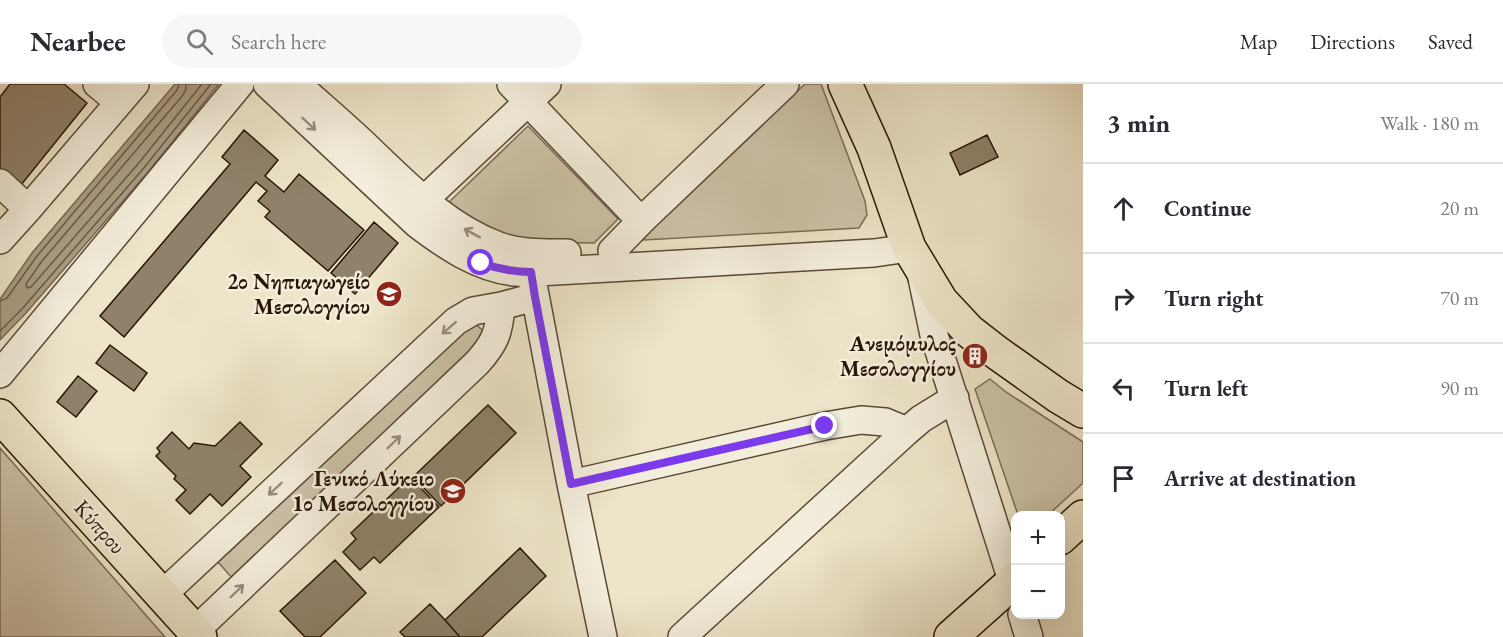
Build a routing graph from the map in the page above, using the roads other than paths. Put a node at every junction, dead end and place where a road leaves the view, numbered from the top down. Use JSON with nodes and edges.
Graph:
{"nodes":[{"id":1,"x":97,"y":84,"type":"edge"},
{"id":2,"x":240,"y":84,"type":"edge"},
{"id":3,"x":267,"y":84,"type":"edge"},
{"id":4,"x":297,"y":84,"type":"edge"},
{"id":5,"x":785,"y":84,"type":"edge"},
{"id":6,"x":845,"y":84,"type":"edge"},
{"id":7,"x":528,"y":90,"type":"edge"},
{"id":8,"x":127,"y":93,"type":"edge"},
{"id":9,"x":0,"y":183,"type":"edge"},
{"id":10,"x":424,"y":200,"type":"junction"},
{"id":11,"x":28,"y":209,"type":"junction"},
{"id":12,"x":640,"y":221,"type":"junction"},
{"id":13,"x":0,"y":240,"type":"edge"},
{"id":14,"x":911,"y":249,"type":"junction"},
{"id":15,"x":612,"y":251,"type":"junction"},
{"id":16,"x":531,"y":274,"type":"junction"},
{"id":17,"x":501,"y":306,"type":"junction"},
{"id":18,"x":0,"y":374,"type":"edge"},
{"id":19,"x":955,"y":398,"type":"junction"},
{"id":20,"x":1083,"y":411,"type":"edge"},
{"id":21,"x":0,"y":416,"type":"edge"},
{"id":22,"x":907,"y":431,"type":"junction"},
{"id":23,"x":571,"y":484,"type":"junction"},
{"id":24,"x":1083,"y":517,"type":"edge"},
{"id":25,"x":1065,"y":533,"type":"edge"},
{"id":26,"x":1011,"y":575,"type":"edge"},
{"id":27,"x":1011,"y":587,"type":"edge"},
{"id":28,"x":162,"y":595,"type":"junction"},
{"id":29,"x":1023,"y":619,"type":"edge"},
{"id":30,"x":197,"y":634,"type":"edge"},
{"id":31,"x":603,"y":637,"type":"edge"},
{"id":32,"x":682,"y":637,"type":"edge"},
{"id":33,"x":951,"y":637,"type":"edge"},
{"id":34,"x":1029,"y":637,"type":"edge"}],
"edges":[{"from":1,"to":8,"type":"street"},
{"from":2,"to":18,"type":"street"},
{"from":3,"to":16,"type":"street","one_way":true},
{"from":4,"to":10,"type":"street"},
{"from":5,"to":12,"type":"street"},
{"from":6,"to":14,"type":"main road"},
{"from":7,"to":10,"type":"street"},
{"from":7,"to":12,"type":"street"},
{"from":8,"to":11,"type":"street"},
{"from":9,"to":11,"type":"street"},
{"from":16,"to":10,"type":"street","one_way":true},
{"from":11,"to":13,"type":"street"},
{"from":12,"to":15,"type":"street"},
{"from":14,"to":15,"type":"street"},
{"from":14,"to":16,"type":"street"},
{"from":14,"to":19,"type":"street"},
{"from":14,"to":20,"type":"main road"},
{"from":15,"to":16,"type":"street"},
{"from":16,"to":17,"type":"street"},
{"from":16,"to":23,"type":"street"},
{"from":17,"to":28,"type":"street","one_way":true},
{"from":30,"to":17,"type":"street","one_way":true},
{"from":19,"to":22,"type":"street"},
{"from":19,"to":26,"type":"street"},
{"from":21,"to":28,"type":"main road","name":"Κύπρου"},
{"from":22,"to":23,"type":"street"},
{"from":22,"to":32,"type":"street"},
{"from":23,"to":31,"type":"street"},
{"from":24,"to":25,"type":"main road"},
{"from":27,"to":33,"type":"main road"},
{"from":28,"to":30,"type":"main road","name":"Κύπρου"},
{"from":29,"to":34,"type":"street"}]}
